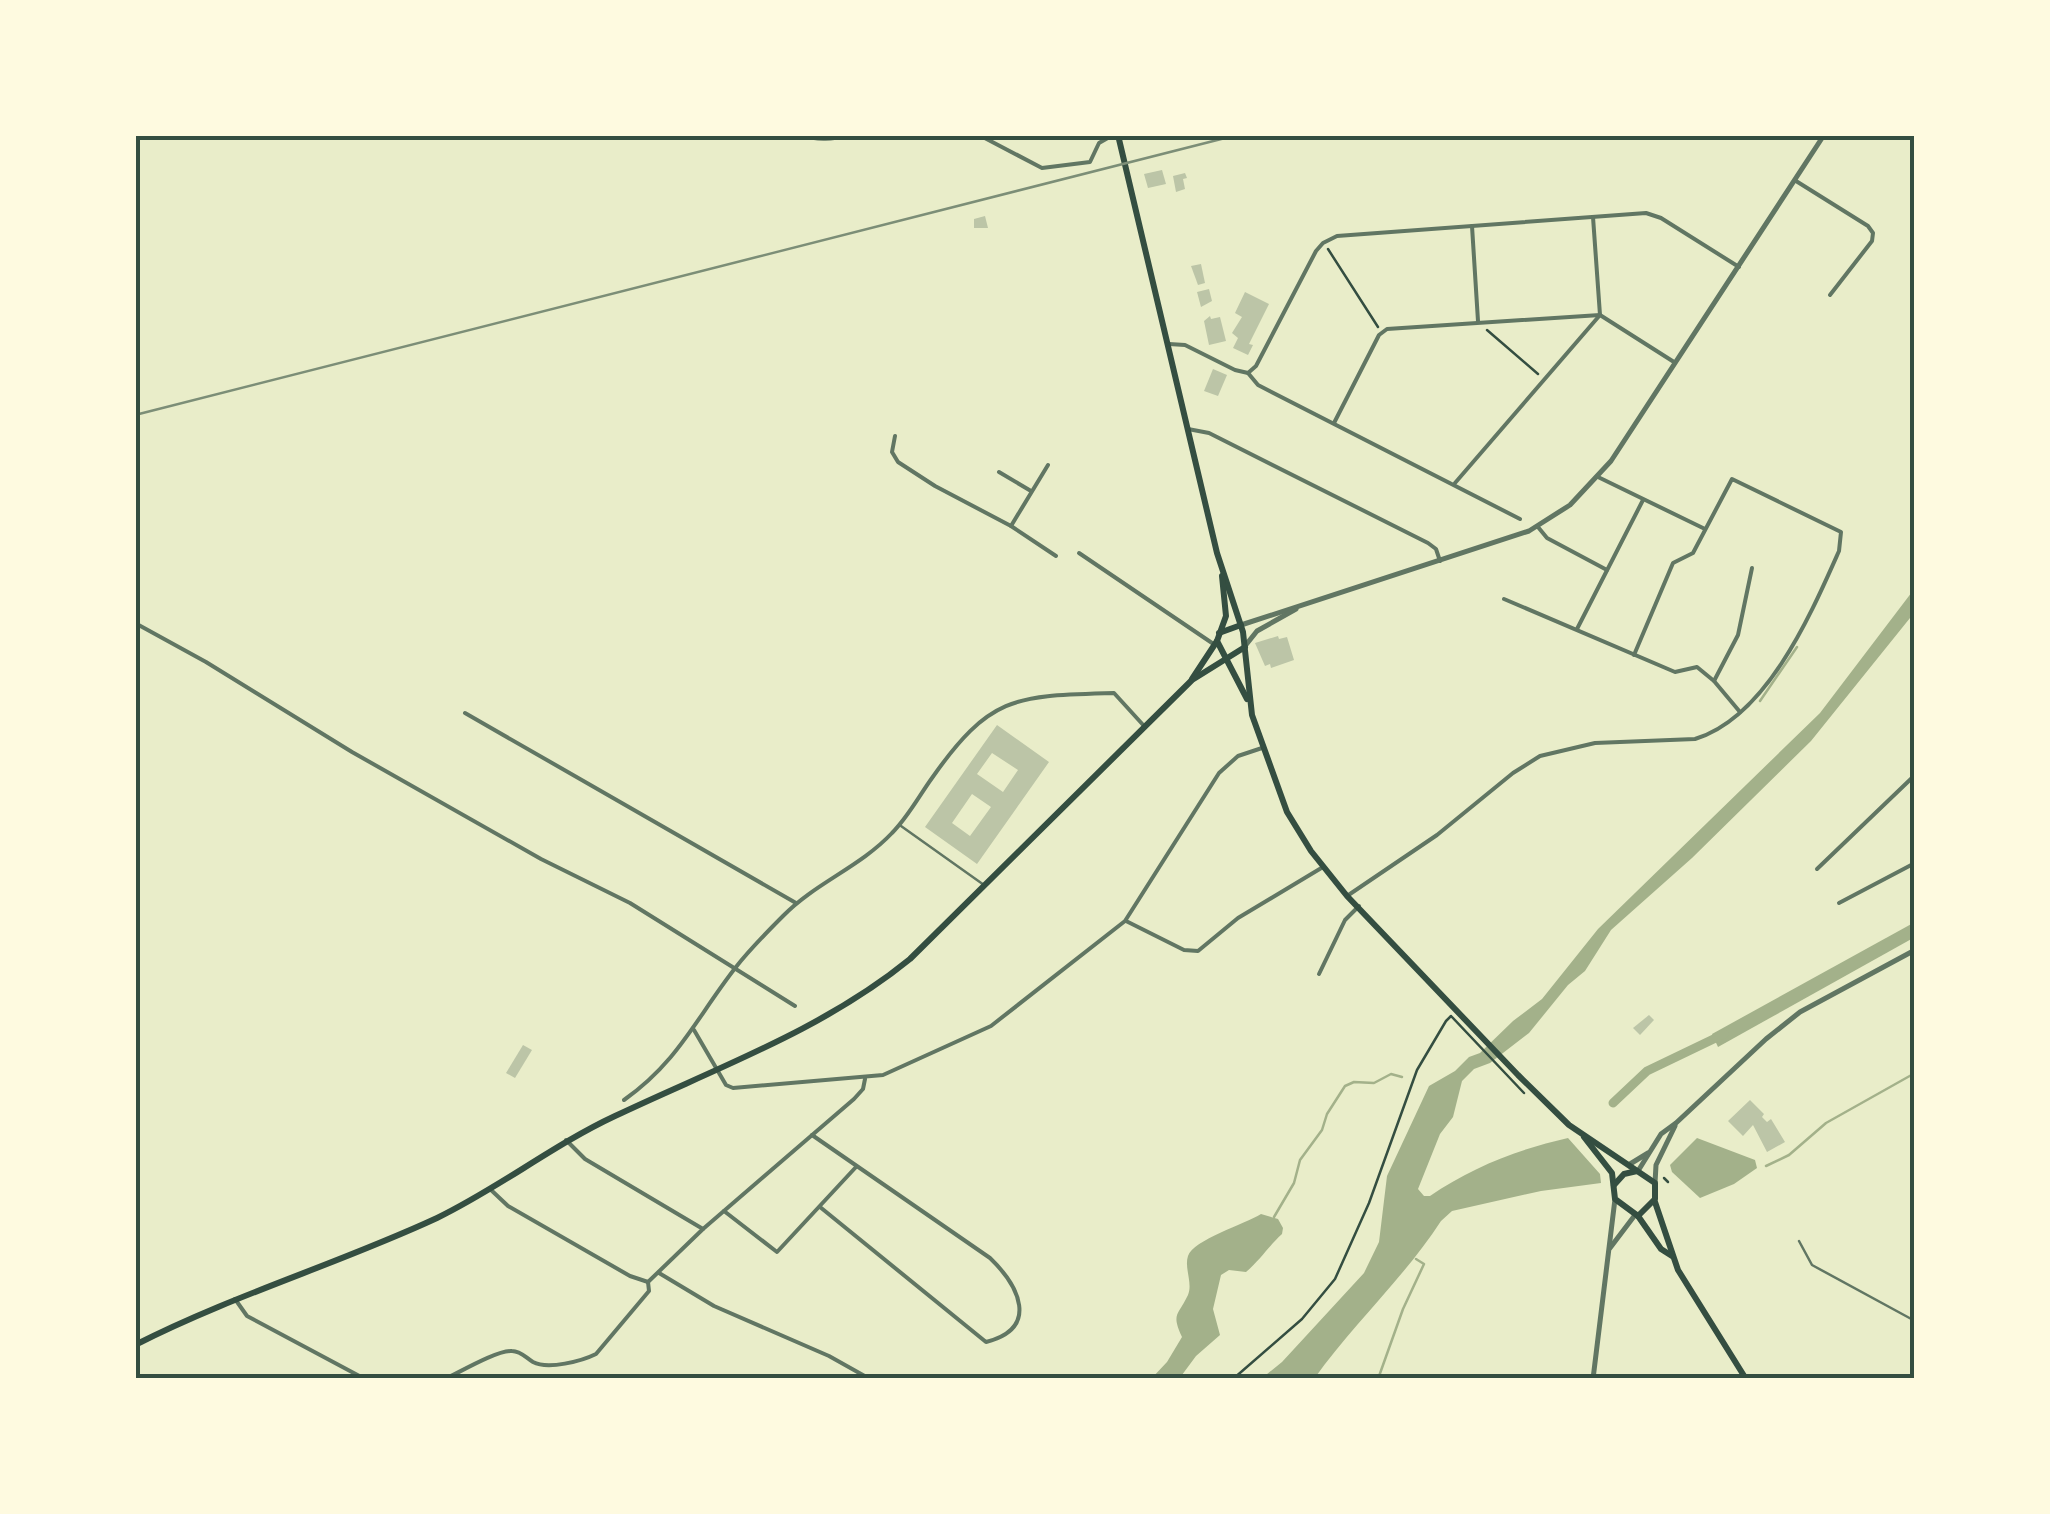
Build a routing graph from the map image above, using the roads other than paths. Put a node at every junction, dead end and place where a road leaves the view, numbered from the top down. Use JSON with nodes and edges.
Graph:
{"nodes":[{"id":1,"x":802,"y":135,"type":"edge"},
{"id":2,"x":849,"y":135,"type":"edge"},
{"id":3,"x":979,"y":135,"type":"edge"},
{"id":4,"x":1115,"y":135,"type":"edge"},
{"id":5,"x":1824,"y":135,"type":"edge"},
{"id":6,"x":1796,"y":181,"type":"junction"},
{"id":7,"x":1593,"y":217,"type":"junction"},
{"id":8,"x":1472,"y":226,"type":"junction"},
{"id":9,"x":1739,"y":267,"type":"junction"},
{"id":10,"x":1830,"y":295,"type":"dead end"},
{"id":11,"x":1600,"y":316,"type":"junction"},
{"id":12,"x":1478,"y":323,"type":"junction"},
{"id":13,"x":1169,"y":344,"type":"junction"},
{"id":14,"x":1675,"y":363,"type":"junction"},
{"id":15,"x":1248,"y":373,"type":"junction"},
{"id":16,"x":1334,"y":423,"type":"junction"},
{"id":17,"x":1188,"y":429,"type":"junction"},
{"id":18,"x":894,"y":436,"type":"dead end"},
{"id":19,"x":1048,"y":464,"type":"dead end"},
{"id":20,"x":999,"y":472,"type":"dead end"},
{"id":21,"x":1598,"y":477,"type":"junction"},
{"id":22,"x":1454,"y":485,"type":"junction"},
{"id":23,"x":1032,"y":491,"type":"junction"},
{"id":24,"x":1643,"y":500,"type":"junction"},
{"id":25,"x":1520,"y":518,"type":"dead end"},
{"id":26,"x":1011,"y":526,"type":"junction"},
{"id":27,"x":1538,"y":526,"type":"junction"},
{"id":28,"x":1705,"y":529,"type":"junction"},
{"id":29,"x":1079,"y":552,"type":"dead end"},
{"id":30,"x":1056,"y":556,"type":"dead end"},
{"id":31,"x":1440,"y":560,"type":"junction"},
{"id":32,"x":1752,"y":568,"type":"dead end"},
{"id":33,"x":1222,"y":570,"type":"junction"},
{"id":34,"x":1607,"y":570,"type":"junction"},
{"id":35,"x":1504,"y":600,"type":"dead end"},
{"id":36,"x":1302,"y":605,"type":"junction"},
{"id":37,"x":135,"y":623,"type":"edge"},
{"id":38,"x":1241,"y":625,"type":"junction"},
{"id":39,"x":1576,"y":630,"type":"junction"},
{"id":40,"x":1217,"y":640,"type":"junction"},
{"id":41,"x":1244,"y":648,"type":"junction"},
{"id":42,"x":1634,"y":655,"type":"junction"},
{"id":43,"x":1226,"y":657,"type":"junction"},
{"id":44,"x":1192,"y":680,"type":"junction"},
{"id":45,"x":1714,"y":681,"type":"junction"},
{"id":46,"x":1250,"y":704,"type":"junction"},
{"id":47,"x":1740,"y":712,"type":"junction"},
{"id":48,"x":466,"y":713,"type":"dead end"},
{"id":49,"x":1145,"y":728,"type":"junction"},
{"id":50,"x":1262,"y":748,"type":"junction"},
{"id":51,"x":1915,"y":775,"type":"edge"},
{"id":52,"x":900,"y":825,"type":"junction"},
{"id":53,"x":1915,"y":862,"type":"edge"},
{"id":54,"x":1323,"y":868,"type":"junction"},
{"id":55,"x":1817,"y":869,"type":"dead end"},
{"id":56,"x":986,"y":886,"type":"junction"},
{"id":57,"x":1348,"y":896,"type":"junction"},
{"id":58,"x":796,"y":902,"type":"junction"},
{"id":59,"x":1839,"y":903,"type":"dead end"},
{"id":60,"x":1358,"y":906,"type":"junction"},
{"id":61,"x":1125,"y":921,"type":"junction"},
{"id":62,"x":1915,"y":950,"type":"edge"},
{"id":63,"x":736,"y":967,"type":"junction"},
{"id":64,"x":1319,"y":974,"type":"dead end"},
{"id":65,"x":795,"y":1006,"type":"dead end"},
{"id":66,"x":694,"y":1030,"type":"junction"},
{"id":67,"x":716,"y":1069,"type":"junction"},
{"id":68,"x":865,"y":1079,"type":"junction"},
{"id":69,"x":624,"y":1100,"type":"dead end"},
{"id":70,"x":1676,"y":1123,"type":"junction"},
{"id":71,"x":812,"y":1135,"type":"junction"},
{"id":72,"x":1583,"y":1136,"type":"junction"},
{"id":73,"x":566,"y":1140,"type":"junction"},
{"id":74,"x":1651,"y":1152,"type":"junction"},
{"id":75,"x":1630,"y":1164,"type":"junction"},
{"id":76,"x":856,"y":1167,"type":"junction"},
{"id":77,"x":1638,"y":1171,"type":"junction"},
{"id":78,"x":1655,"y":1183,"type":"junction"},
{"id":79,"x":1614,"y":1185,"type":"junction"},
{"id":80,"x":490,"y":1189,"type":"junction"},
{"id":81,"x":1615,"y":1199,"type":"junction"},
{"id":82,"x":1654,"y":1201,"type":"junction"},
{"id":83,"x":820,"y":1206,"type":"junction"},
{"id":84,"x":724,"y":1211,"type":"junction"},
{"id":85,"x":1636,"y":1215,"type":"junction"},
{"id":86,"x":703,"y":1229,"type":"junction"},
{"id":87,"x":1799,"y":1241,"type":"dead end"},
{"id":88,"x":1610,"y":1248,"type":"junction"},
{"id":89,"x":1673,"y":1257,"type":"junction"},
{"id":90,"x":659,"y":1272,"type":"junction"},
{"id":91,"x":648,"y":1282,"type":"junction"},
{"id":92,"x":235,"y":1299,"type":"junction"},
{"id":93,"x":1915,"y":1321,"type":"edge"},
{"id":94,"x":135,"y":1345,"type":"edge"},
{"id":95,"x":366,"y":1379,"type":"edge"},
{"id":96,"x":445,"y":1379,"type":"edge"},
{"id":97,"x":870,"y":1379,"type":"edge"},
{"id":98,"x":1593,"y":1379,"type":"edge"},
{"id":99,"x":1746,"y":1379,"type":"edge"}],
"edges":[{"from":1,"to":2,"type":"street"},
{"from":3,"to":4,"type":"street"},
{"from":4,"to":13,"type":"main road"},
{"from":5,"to":6,"type":"street"},
{"from":6,"to":9,"type":"street"},
{"from":6,"to":10,"type":"street"},
{"from":7,"to":8,"type":"street"},
{"from":7,"to":9,"type":"street"},
{"from":7,"to":11,"type":"street"},
{"from":8,"to":12,"type":"street"},
{"from":8,"to":15,"type":"street"},
{"from":9,"to":14,"type":"street"},
{"from":11,"to":12,"type":"street"},
{"from":11,"to":14,"type":"street"},
{"from":11,"to":22,"type":"street"},
{"from":12,"to":16,"type":"street"},
{"from":13,"to":15,"type":"street"},
{"from":13,"to":17,"type":"main road"},
{"from":14,"to":21,"type":"street"},
{"from":15,"to":16,"type":"street"},
{"from":16,"to":22,"type":"street"},
{"from":17,"to":31,"type":"street"},
{"from":17,"to":33,"type":"main road"},
{"from":18,"to":26,"type":"street"},
{"from":19,"to":23,"type":"street"},
{"from":20,"to":23,"type":"street"},
{"from":21,"to":24,"type":"street"},
{"from":21,"to":27,"type":"street"},
{"from":22,"to":25,"type":"street"},
{"from":23,"to":26,"type":"street"},
{"from":24,"to":28,"type":"street"},
{"from":24,"to":34,"type":"street"},
{"from":26,"to":30,"type":"street"},
{"from":27,"to":31,"type":"street"},
{"from":27,"to":34,"type":"street"},
{"from":28,"to":42,"type":"street"},
{"from":28,"to":47,"type":"street"},
{"from":29,"to":40,"type":"street"},
{"from":31,"to":36,"type":"street"},
{"from":32,"to":45,"type":"street"},
{"from":33,"to":38,"type":"main road"},
{"from":33,"to":40,"type":"main road"},
{"from":34,"to":39,"type":"street"},
{"from":35,"to":39,"type":"street"},
{"from":36,"to":38,"type":"street"},
{"from":36,"to":41,"type":"street"},
{"from":37,"to":63,"type":"street"},
{"from":38,"to":40,"type":"main road"},
{"from":38,"to":41,"type":"main road"},
{"from":39,"to":42,"type":"street"},
{"from":40,"to":43,"type":"main road"},
{"from":40,"to":44,"type":"main road"},
{"from":41,"to":43,"type":"main road"},
{"from":41,"to":46,"type":"main road"},
{"from":42,"to":45,"type":"street"},
{"from":43,"to":44,"type":"main road"},
{"from":43,"to":46,"type":"main road"},
{"from":44,"to":49,"type":"main road"},
{"from":45,"to":47,"type":"street"},
{"from":46,"to":50,"type":"main road"},
{"from":47,"to":57,"type":"street"},
{"from":48,"to":58,"type":"street"},
{"from":49,"to":52,"type":"street"},
{"from":49,"to":56,"type":"main road"},
{"from":50,"to":54,"type":"main road"},
{"from":50,"to":61,"type":"street"},
{"from":51,"to":55,"type":"street"},
{"from":52,"to":56,"type":"lane"},
{"from":52,"to":58,"type":"street"},
{"from":53,"to":59,"type":"street"},
{"from":54,"to":57,"type":"main road"},
{"from":54,"to":61,"type":"street"},
{"from":56,"to":67,"type":"main road"},
{"from":57,"to":60,"type":"main road"},
{"from":58,"to":63,"type":"street"},
{"from":60,"to":64,"type":"street"},
{"from":60,"to":72,"type":"main road"},
{"from":61,"to":68,"type":"street"},
{"from":62,"to":70,"type":"street"},
{"from":63,"to":65,"type":"street"},
{"from":63,"to":66,"type":"street"},
{"from":66,"to":67,"type":"street"},
{"from":66,"to":69,"type":"street"},
{"from":67,"to":68,"type":"street"},
{"from":67,"to":73,"type":"main road"},
{"from":68,"to":71,"type":"street"},
{"from":70,"to":74,"type":"street"},
{"from":70,"to":78,"type":"street"},
{"from":71,"to":76,"type":"street"},
{"from":71,"to":84,"type":"street"},
{"from":72,"to":75,"type":"main road"},
{"from":72,"to":79,"type":"main road"},
{"from":73,"to":80,"type":"main road"},
{"from":73,"to":86,"type":"street"},
{"from":74,"to":75,"type":"street"},
{"from":74,"to":77,"type":"street"},
{"from":75,"to":77,"type":"main road"},
{"from":76,"to":83,"type":"street"},
{"from":76,"to":83,"type":"street"},
{"from":77,"to":78,"type":"main road"},
{"from":77,"to":79,"type":"main road"},
{"from":78,"to":82,"type":"main road"},
{"from":79,"to":81,"type":"main road"},
{"from":80,"to":91,"type":"street"},
{"from":80,"to":92,"type":"main road"},
{"from":81,"to":85,"type":"main road"},
{"from":81,"to":88,"type":"street"},
{"from":82,"to":85,"type":"main road"},
{"from":82,"to":89,"type":"main road"},
{"from":83,"to":84,"type":"street"},
{"from":84,"to":86,"type":"street"},
{"from":85,"to":88,"type":"street"},
{"from":85,"to":89,"type":"main road"},
{"from":86,"to":90,"type":"street"},
{"from":87,"to":93,"type":"lane"},
{"from":88,"to":98,"type":"street"},
{"from":89,"to":99,"type":"main road"},
{"from":90,"to":91,"type":"street"},
{"from":90,"to":97,"type":"street"},
{"from":91,"to":96,"type":"street"},
{"from":92,"to":94,"type":"main road"},
{"from":92,"to":95,"type":"street"}]}
